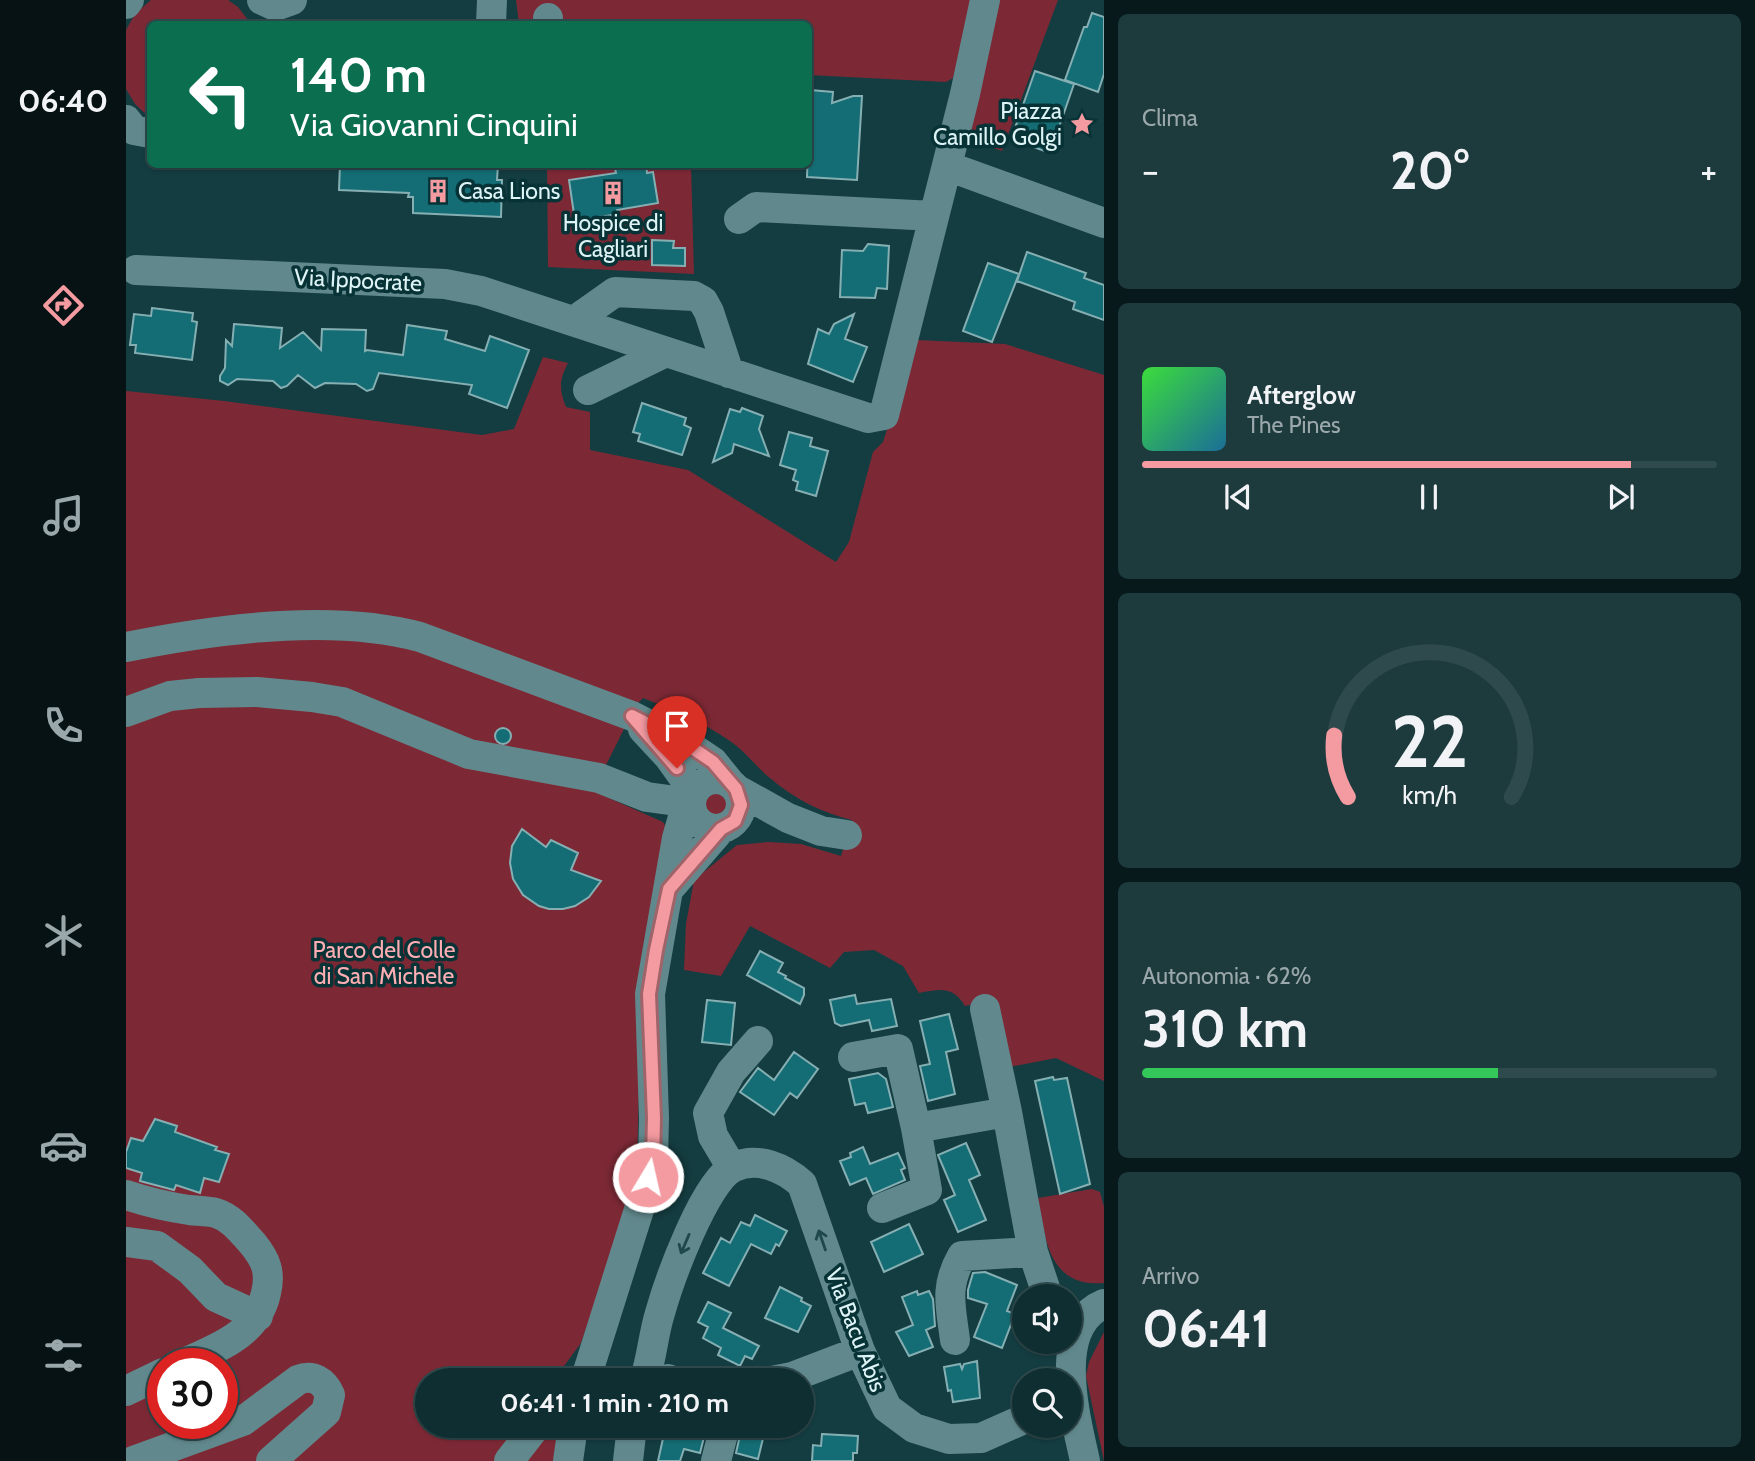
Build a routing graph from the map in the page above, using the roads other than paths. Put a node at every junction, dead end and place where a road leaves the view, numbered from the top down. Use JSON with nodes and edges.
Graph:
{"nodes":[{"id":1,"x":492,"y":0,"type":"edge"},
{"id":2,"x":985,"y":0,"type":"edge"},
{"id":3,"x":491,"y":21,"type":"edge"},
{"id":4,"x":126,"y":120,"type":"edge"},
{"id":5,"x":147,"y":132,"type":"edge"},
{"id":6,"x":947,"y":166,"type":"junction"},
{"id":7,"x":934,"y":216,"type":"junction"},
{"id":8,"x":739,"y":219,"type":"dead end"},
{"id":9,"x":1104,"y":223,"type":"edge"},
{"id":10,"x":136,"y":270,"type":"dead end"},
{"id":11,"x":574,"y":321,"type":"junction"},
{"id":12,"x":666,"y":352,"type":"junction"},
{"id":13,"x":730,"y":373,"type":"junction"},
{"id":14,"x":588,"y":390,"type":"dead end"},
{"id":15,"x":126,"y":647,"type":"edge"},
{"id":16,"x":126,"y":712,"type":"edge"},
{"id":17,"x":632,"y":716,"type":"junction"},
{"id":18,"x":733,"y":786,"type":"junction"},
{"id":19,"x":692,"y":799,"type":"junction"},
{"id":20,"x":788,"y":818,"type":"junction"},
{"id":21,"x":727,"y":826,"type":"junction"},
{"id":22,"x":848,"y":835,"type":"dead end"},
{"id":23,"x":669,"y":889,"type":"junction"},
{"id":24,"x":985,"y":1009,"type":"dead end"},
{"id":25,"x":758,"y":1041,"type":"dead end"},
{"id":26,"x":853,"y":1057,"type":"dead end"},
{"id":27,"x":1007,"y":1112,"type":"junction"},
{"id":28,"x":916,"y":1129,"type":"junction"},
{"id":29,"x":732,"y":1168,"type":"junction"},
{"id":30,"x":126,"y":1195,"type":"edge"},
{"id":31,"x":882,"y":1208,"type":"dead end"},
{"id":32,"x":126,"y":1242,"type":"edge"},
{"id":33,"x":1033,"y":1252,"type":"junction"},
{"id":34,"x":1045,"y":1284,"type":"edge"},
{"id":35,"x":1082,"y":1300,"type":"edge"},
{"id":36,"x":1100,"y":1306,"type":"edge"},
{"id":37,"x":258,"y":1316,"type":"junction"},
{"id":38,"x":597,"y":1339,"type":"junction"},
{"id":39,"x":955,"y":1340,"type":"dead end"},
{"id":40,"x":216,"y":1348,"type":"edge"},
{"id":41,"x":860,"y":1351,"type":"junction"},
{"id":42,"x":578,"y":1368,"type":"edge"},
{"id":43,"x":589,"y":1368,"type":"edge"},
{"id":44,"x":660,"y":1368,"type":"edge"},
{"id":45,"x":1069,"y":1368,"type":"edge"},
{"id":46,"x":814,"y":1369,"type":"edge"},
{"id":47,"x":147,"y":1381,"type":"edge"},
{"id":48,"x":126,"y":1391,"type":"edge"},
{"id":49,"x":1012,"y":1424,"type":"edge"},
{"id":50,"x":527,"y":1438,"type":"edge"},
{"id":51,"x":571,"y":1438,"type":"edge"},
{"id":52,"x":722,"y":1438,"type":"edge"},
{"id":53,"x":1080,"y":1438,"type":"edge"},
{"id":54,"x":133,"y":1461,"type":"edge"},
{"id":55,"x":271,"y":1461,"type":"edge"},
{"id":56,"x":509,"y":1461,"type":"edge"},
{"id":57,"x":568,"y":1461,"type":"edge"},
{"id":58,"x":716,"y":1461,"type":"edge"},
{"id":59,"x":1085,"y":1461,"type":"edge"}],
"edges":[{"from":1,"to":3,"type":"street"},
{"from":2,"to":6,"type":"street"},
{"from":4,"to":5,"type":"street"},
{"from":6,"to":7,"type":"street"},
{"from":6,"to":9,"type":"street"},
{"from":7,"to":8,"type":"street"},
{"from":7,"to":13,"type":"street","name":"Via Ippocrate"},
{"from":10,"to":11,"type":"street","name":"Via Ippocrate"},
{"from":11,"to":12,"type":"street","name":"Via Ippocrate"},
{"from":11,"to":13,"type":"street"},
{"from":12,"to":13,"type":"street","name":"Via Ippocrate"},
{"from":12,"to":14,"type":"street"},
{"from":15,"to":17,"type":"street"},
{"from":16,"to":19,"type":"street"},
{"from":17,"to":18,"type":"street"},
{"from":17,"to":19,"type":"street"},
{"from":18,"to":19,"type":"street"},
{"from":18,"to":20,"type":"street"},
{"from":18,"to":21,"type":"street"},
{"from":19,"to":21,"type":"street"},
{"from":19,"to":23,"type":"street"},
{"from":20,"to":21,"type":"street"},
{"from":20,"to":22,"type":"street"},
{"from":21,"to":23,"type":"street"},
{"from":23,"to":38,"type":"street"},
{"from":24,"to":27,"type":"street"},
{"from":25,"to":29,"type":"street"},
{"from":26,"to":28,"type":"street"},
{"from":27,"to":28,"type":"street"},
{"from":27,"to":33,"type":"street"},
{"from":28,"to":31,"type":"street"},
{"from":41,"to":29,"type":"street","name":"Via Bacu Abis","one_way":true},
{"from":29,"to":44,"type":"street","one_way":true},
{"from":30,"to":37,"type":"street"},
{"from":32,"to":37,"type":"street"},
{"from":33,"to":34,"type":"street"},
{"from":33,"to":39,"type":"street"},
{"from":35,"to":36,"type":"street"},
{"from":36,"to":45,"type":"street"},
{"from":37,"to":40,"type":"street"},
{"from":38,"to":42,"type":"street"},
{"from":38,"to":43,"type":"street"},
{"from":41,"to":46,"type":"street"},
{"from":41,"to":49,"type":"street","name":"Via Bacu Abis"},
{"from":47,"to":48,"type":"street"},
{"from":50,"to":56,"type":"street"},
{"from":51,"to":57,"type":"street"},
{"from":52,"to":58,"type":"street"},
{"from":53,"to":59,"type":"street"},
{"from":54,"to":55,"type":"street"}]}
